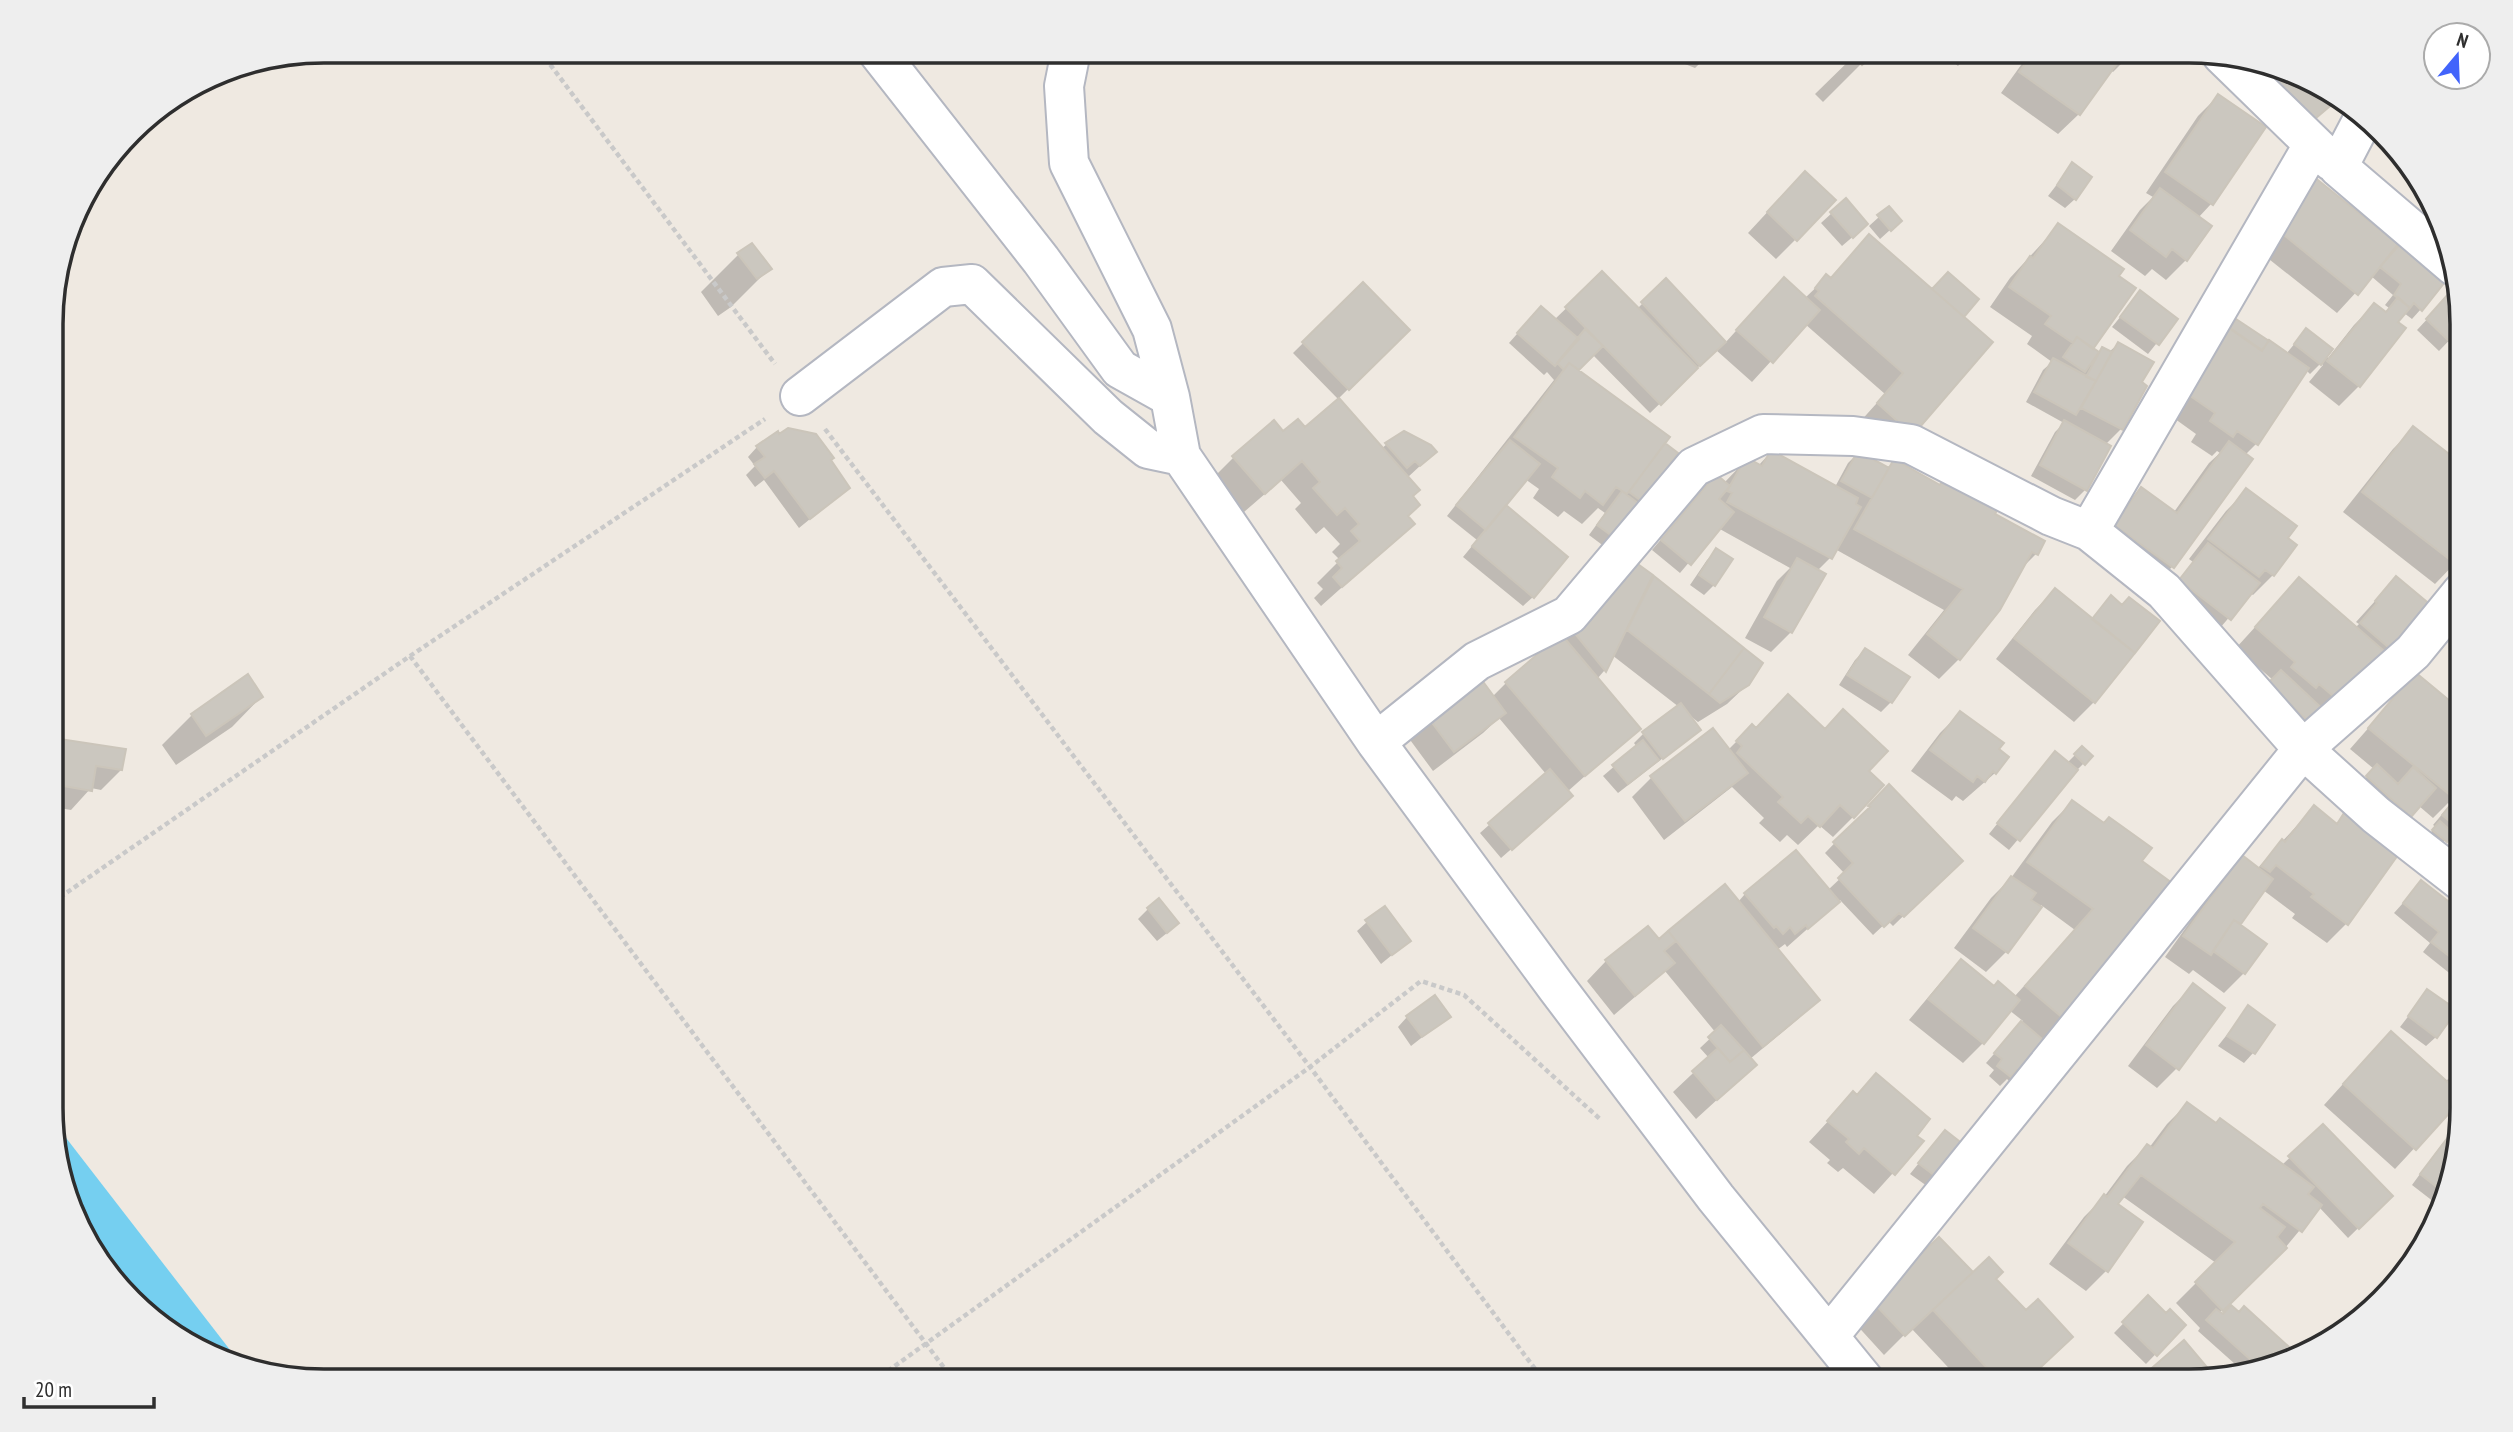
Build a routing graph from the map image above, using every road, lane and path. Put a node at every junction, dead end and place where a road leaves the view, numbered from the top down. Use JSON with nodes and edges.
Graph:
{"nodes":[{"id":1,"x":549,"y":63,"type":"edge"},
{"id":2,"x":886,"y":63,"type":"edge"},
{"id":3,"x":1069,"y":63,"type":"edge"},
{"id":4,"x":2234,"y":67,"type":"edge"},
{"id":5,"x":2358,"y":125,"type":"edge"},
{"id":6,"x":2326,"y":156,"type":"junction"},
{"id":7,"x":2440,"y":254,"type":"edge"},
{"id":8,"x":800,"y":396,"type":"junction"},
{"id":9,"x":1170,"y":397,"type":"junction"},
{"id":10,"x":1181,"y":456,"type":"junction"},
{"id":11,"x":2089,"y":531,"type":"junction"},
{"id":12,"x":2450,"y":607,"type":"edge"},
{"id":13,"x":411,"y":656,"type":"junction"},
{"id":14,"x":1376,"y":742,"type":"junction"},
{"id":15,"x":2304,"y":749,"type":"junction"},
{"id":16,"x":2450,"y":873,"type":"edge"},
{"id":17,"x":63,"y":895,"type":"edge"},
{"id":18,"x":1310,"y":1067,"type":"junction"},
{"id":19,"x":1602,"y":1121,"type":"dead end"},
{"id":20,"x":1829,"y":1336,"type":"junction"},
{"id":21,"x":927,"y":1345,"type":"junction"},
{"id":22,"x":892,"y":1369,"type":"edge"},
{"id":23,"x":945,"y":1369,"type":"edge"},
{"id":24,"x":1535,"y":1369,"type":"edge"},
{"id":25,"x":1855,"y":1369,"type":"edge"}],
"edges":[{"from":1,"to":8,"type":"path"},
{"from":2,"to":9,"type":"street"},
{"from":3,"to":9,"type":"street"},
{"from":4,"to":6,"type":"street"},
{"from":5,"to":6,"type":"street"},
{"from":6,"to":7,"type":"street"},
{"from":6,"to":11,"type":"street"},
{"from":8,"to":10,"type":"street"},
{"from":8,"to":13,"type":"path"},
{"from":8,"to":18,"type":"path"},
{"from":9,"to":10,"type":"street"},
{"from":10,"to":14,"type":"street"},
{"from":11,"to":14,"type":"street"},
{"from":11,"to":15,"type":"street"},
{"from":12,"to":15,"type":"street"},
{"from":13,"to":17,"type":"path"},
{"from":13,"to":21,"type":"path"},
{"from":14,"to":20,"type":"street"},
{"from":15,"to":16,"type":"street"},
{"from":15,"to":20,"type":"street"},
{"from":18,"to":19,"type":"path"},
{"from":18,"to":21,"type":"path"},
{"from":18,"to":24,"type":"path"},
{"from":20,"to":25,"type":"street"},
{"from":21,"to":22,"type":"path"},
{"from":21,"to":23,"type":"path"}]}
